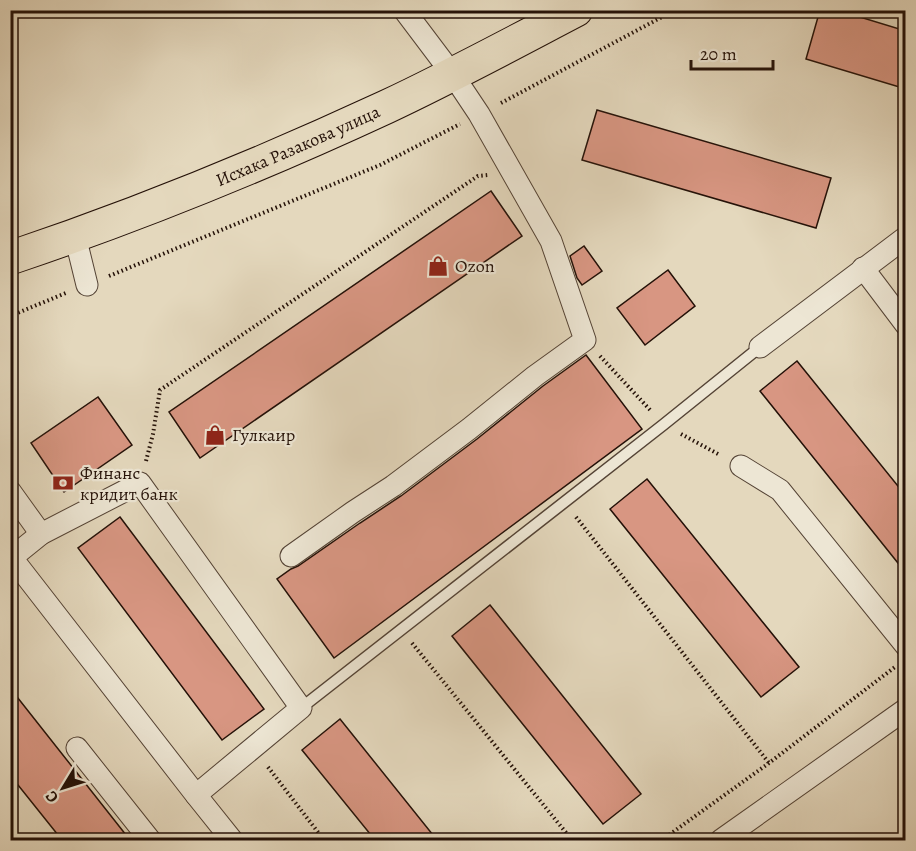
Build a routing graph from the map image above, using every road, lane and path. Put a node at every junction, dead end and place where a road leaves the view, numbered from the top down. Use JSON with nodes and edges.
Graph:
{"nodes":[{"id":1,"x":404,"y":10,"type":"edge"},
{"id":2,"x":576,"y":10,"type":"edge"},
{"id":3,"x":675,"y":10,"type":"edge"},
{"id":4,"x":453,"y":75,"type":"junction"},
{"id":5,"x":479,"y":114,"type":"junction"},
{"id":6,"x":478,"y":176,"type":"dead end"},
{"id":7,"x":75,"y":236,"type":"junction"},
{"id":8,"x":906,"y":237,"type":"edge"},
{"id":9,"x":10,"y":258,"type":"edge"},
{"id":10,"x":863,"y":268,"type":"junction"},
{"id":11,"x":87,"y":285,"type":"junction"},
{"id":12,"x":10,"y":316,"type":"edge"},
{"id":13,"x":906,"y":325,"type":"edge"},
{"id":14,"x":760,"y":347,"type":"joint"},
{"id":15,"x":741,"y":466,"type":"dead end"},
{"id":16,"x":140,"y":483,"type":"junction"},
{"id":17,"x":10,"y":491,"type":"edge"},
{"id":18,"x":564,"y":502,"type":"junction"},
{"id":19,"x":41,"y":534,"type":"junction"},
{"id":20,"x":291,"y":556,"type":"dead end"},
{"id":21,"x":11,"y":558,"type":"edge"},
{"id":22,"x":401,"y":630,"type":"junction"},
{"id":23,"x":906,"y":646,"type":"edge"},
{"id":24,"x":896,"y":666,"type":"dead end"},
{"id":25,"x":301,"y":708,"type":"junction"},
{"id":26,"x":906,"y":709,"type":"edge"},
{"id":27,"x":253,"y":747,"type":"junction"},
{"id":28,"x":77,"y":748,"type":"dead end"},
{"id":29,"x":769,"y":763,"type":"junction"},
{"id":30,"x":196,"y":795,"type":"junction"},
{"id":31,"x":150,"y":840,"type":"edge"},
{"id":32,"x":232,"y":840,"type":"edge"},
{"id":33,"x":324,"y":840,"type":"edge"},
{"id":34,"x":572,"y":840,"type":"edge"},
{"id":35,"x":662,"y":840,"type":"edge"},
{"id":36,"x":721,"y":840,"type":"edge"}],
"edges":[{"from":1,"to":4,"type":"street"},
{"from":2,"to":4,"type":"main road","name":"Исхака Разакова улица"},
{"from":3,"to":5,"type":"path"},
{"from":4,"to":5,"type":"street"},
{"from":4,"to":7,"type":"main road","name":"Исхака Разакова улица"},
{"from":5,"to":11,"type":"path"},
{"from":5,"to":20,"type":"street"},
{"from":6,"to":16,"type":"path"},
{"from":7,"to":9,"type":"main road","name":"Исхака Разакова улица"},
{"from":7,"to":11,"type":"street"},
{"from":8,"to":10,"type":"street"},
{"from":10,"to":13,"type":"street"},
{"from":10,"to":14,"type":"street"},
{"from":11,"to":12,"type":"path"},
{"from":14,"to":18,"type":"lane"},
{"from":15,"to":23,"type":"street"},
{"from":16,"to":19,"type":"street"},
{"from":16,"to":25,"type":"street"},
{"from":17,"to":19,"type":"street"},
{"from":18,"to":22,"type":"lane"},
{"from":18,"to":29,"type":"path"},
{"from":19,"to":21,"type":"street"},
{"from":21,"to":30,"type":"street"},
{"from":22,"to":25,"type":"lane"},
{"from":22,"to":34,"type":"path"},
{"from":24,"to":29,"type":"path"},
{"from":25,"to":27,"type":"street"},
{"from":26,"to":36,"type":"street"},
{"from":27,"to":30,"type":"street"},
{"from":27,"to":33,"type":"path"},
{"from":28,"to":31,"type":"street"},
{"from":29,"to":35,"type":"path"},
{"from":30,"to":32,"type":"street"}]}
